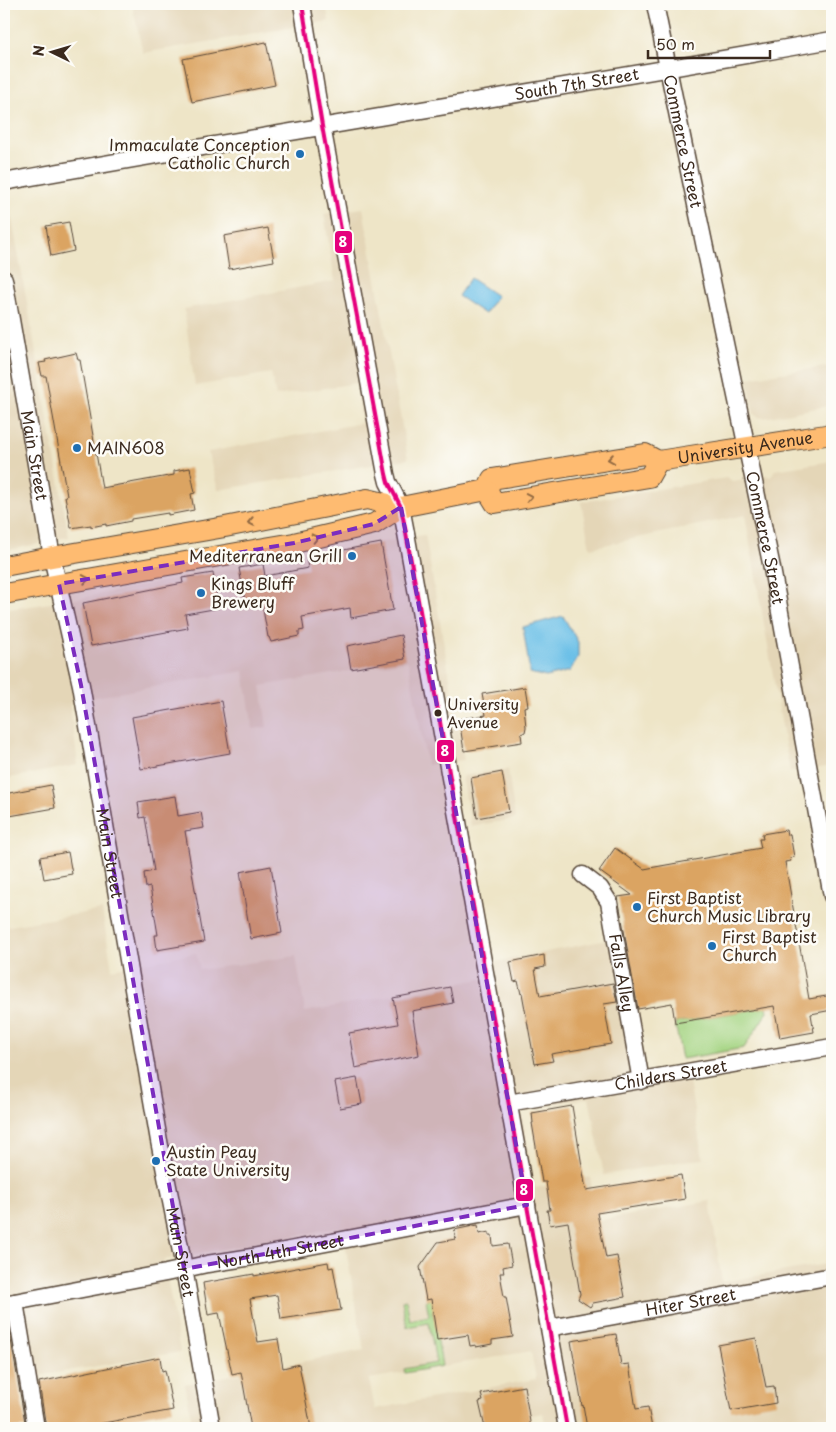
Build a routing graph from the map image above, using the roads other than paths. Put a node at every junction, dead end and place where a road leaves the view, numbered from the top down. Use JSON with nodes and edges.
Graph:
{"nodes":[{"id":1,"x":302,"y":4,"type":"edge"},
{"id":2,"x":655,"y":4,"type":"edge"},
{"id":3,"x":832,"y":40,"type":"edge"},
{"id":4,"x":668,"y":69,"type":"junction"},
{"id":5,"x":322,"y":126,"type":"junction"},
{"id":6,"x":4,"y":182,"type":"edge"},
{"id":7,"x":4,"y":279,"type":"edge"},
{"id":8,"x":832,"y":434,"type":"edge"},
{"id":9,"x":746,"y":447,"type":"junction"},
{"id":10,"x":401,"y":507,"type":"junction"},
{"id":11,"x":52,"y":556,"type":"junction"},
{"id":12,"x":4,"y":566,"type":"edge"},
{"id":13,"x":58,"y":584,"type":"junction"},
{"id":14,"x":4,"y":594,"type":"edge"},
{"id":15,"x":827,"y":839,"type":"edge"},
{"id":16,"x":583,"y":875,"type":"dead end"},
{"id":17,"x":832,"y":896,"type":"edge"},
{"id":18,"x":832,"y":1047,"type":"edge"},
{"id":19,"x":641,"y":1081,"type":"junction"},
{"id":20,"x":508,"y":1103,"type":"junction"},
{"id":21,"x":527,"y":1205,"type":"junction"},
{"id":22,"x":184,"y":1269,"type":"junction"},
{"id":23,"x":832,"y":1276,"type":"edge"},
{"id":24,"x":9,"y":1303,"type":"edge"},
{"id":25,"x":549,"y":1328,"type":"junction"},
{"id":26,"x":36,"y":1428,"type":"edge"},
{"id":27,"x":212,"y":1428,"type":"edge"},
{"id":28,"x":567,"y":1428,"type":"edge"}],
"edges":[{"from":1,"to":5,"type":"street"},
{"from":2,"to":4,"type":"street","name":"Commerce Street"},
{"from":3,"to":4,"type":"street","name":"South 7th Street"},
{"from":4,"to":5,"type":"street","name":"South 7th Street"},
{"from":4,"to":9,"type":"street","name":"Commerce Street"},
{"from":5,"to":6,"type":"street","name":"South 7th Street"},
{"from":5,"to":10,"type":"street"},
{"from":7,"to":11,"type":"street","name":"Main Street"},
{"from":8,"to":9,"type":"main road","name":"University Avenue"},
{"from":9,"to":10,"type":"main road","name":"University Avenue"},
{"from":9,"to":15,"type":"street","name":"Commerce Street"},
{"from":10,"to":11,"type":"main road","name":"University Avenue","one_way":true},
{"from":13,"to":10,"type":"main road","name":"University Avenue","one_way":true},
{"from":10,"to":20,"type":"street"},
{"from":11,"to":12,"type":"main road","name":"University Avenue"},
{"from":11,"to":13,"type":"street","name":"Main Street"},
{"from":13,"to":14,"type":"main road","name":"University Avenue"},
{"from":13,"to":22,"type":"street","name":"Main Street"},
{"from":15,"to":17,"type":"street","name":"Commerce Street"},
{"from":16,"to":19,"type":"street","name":"Falls Alley"},
{"from":18,"to":19,"type":"street","name":"Childers Street"},
{"from":19,"to":20,"type":"street","name":"Childers Street"},
{"from":20,"to":21,"type":"street"},
{"from":21,"to":22,"type":"street","name":"North 4th Street"},
{"from":21,"to":25,"type":"street"},
{"from":22,"to":24,"type":"street","name":"North 4th Street"},
{"from":22,"to":27,"type":"street","name":"Main Street"},
{"from":23,"to":25,"type":"street","name":"Hiter Street"},
{"from":24,"to":26,"type":"street"},
{"from":25,"to":28,"type":"street"}]}
